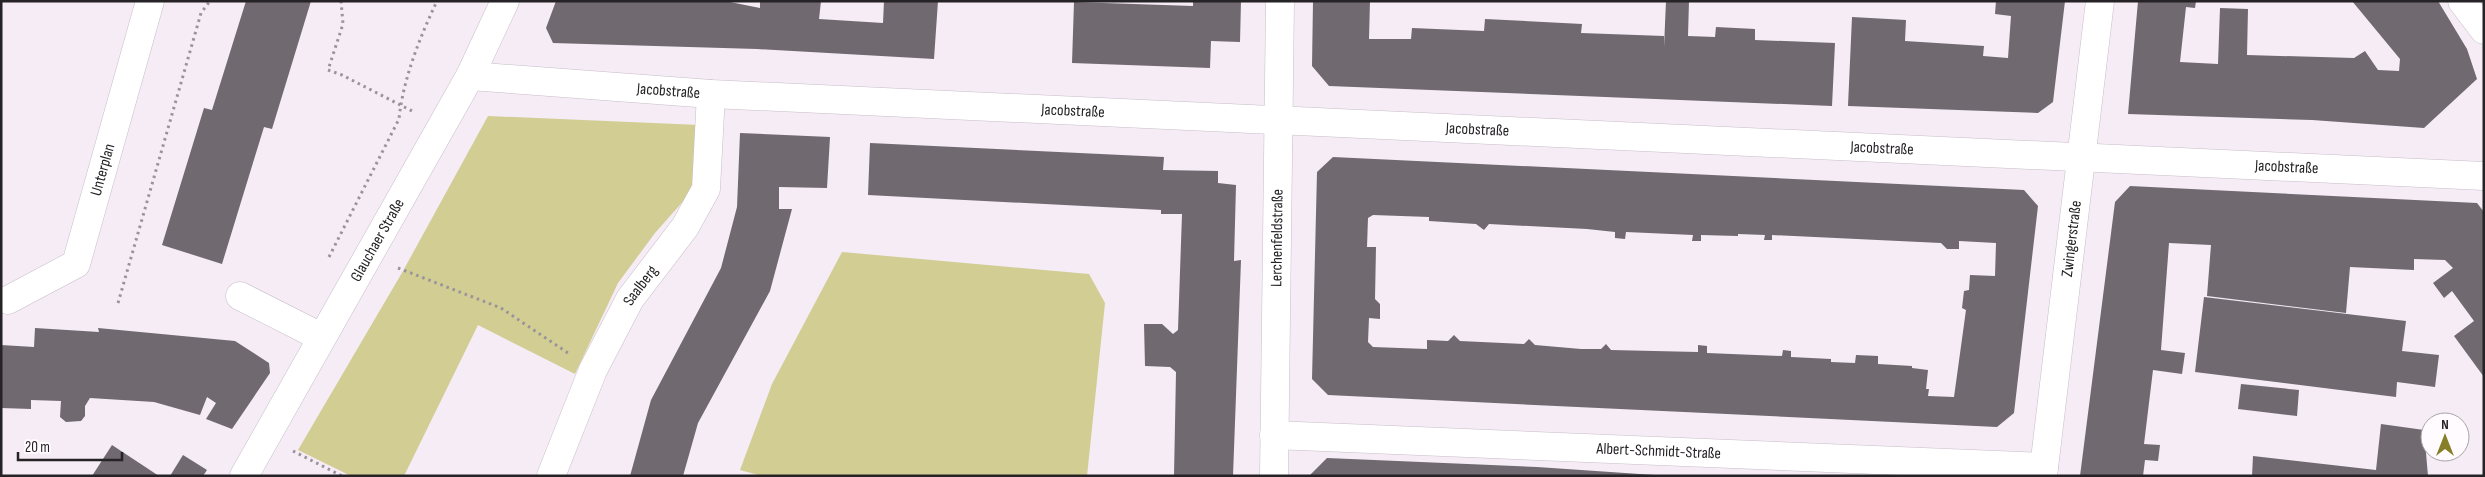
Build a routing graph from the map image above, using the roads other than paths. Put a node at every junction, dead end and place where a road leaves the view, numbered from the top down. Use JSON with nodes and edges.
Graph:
{"nodes":[{"id":1,"x":150,"y":1,"type":"edge"},
{"id":2,"x":505,"y":1,"type":"edge"},
{"id":3,"x":1280,"y":1,"type":"edge"},
{"id":4,"x":2100,"y":1,"type":"edge"},
{"id":5,"x":2462,"y":1,"type":"edge"},
{"id":6,"x":2484,"y":30,"type":"edge"},
{"id":7,"x":470,"y":76,"type":"junction"},
{"id":8,"x":712,"y":94,"type":"junction"},
{"id":9,"x":1279,"y":119,"type":"junction"},
{"id":10,"x":2081,"y":158,"type":"junction"},
{"id":11,"x":2484,"y":176,"type":"edge"},
{"id":12,"x":240,"y":296,"type":"dead end"},
{"id":13,"x":8,"y":300,"type":"dead end"},
{"id":14,"x":321,"y":337,"type":"junction"},
{"id":15,"x":1274,"y":435,"type":"junction"},
{"id":16,"x":2043,"y":472,"type":"edge"},
{"id":17,"x":244,"y":476,"type":"edge"},
{"id":18,"x":552,"y":476,"type":"edge"},
{"id":19,"x":1274,"y":476,"type":"edge"}],
"edges":[{"from":1,"to":13,"type":"street","name":"Unterplan"},
{"from":2,"to":7,"type":"street","name":"Glauchaer Straße"},
{"from":3,"to":9,"type":"street","name":"Lerchenfeldstraße"},
{"from":4,"to":10,"type":"street","name":"Zwingerstraße"},
{"from":5,"to":6,"type":"street"},
{"from":7,"to":8,"type":"street","name":"Jacobstraße"},
{"from":7,"to":14,"type":"street","name":"Glauchaer Straße"},
{"from":8,"to":9,"type":"street","name":"Jacobstraße"},
{"from":8,"to":18,"type":"street","name":"Saalberg"},
{"from":9,"to":10,"type":"street","name":"Jacobstraße"},
{"from":9,"to":15,"type":"street","name":"Lerchenfeldstraße"},
{"from":10,"to":11,"type":"street","name":"Jacobstraße"},
{"from":10,"to":16,"type":"street","name":"Zwingerstraße"},
{"from":12,"to":14,"type":"street"},
{"from":14,"to":17,"type":"street","name":"Glauchaer Straße"},
{"from":15,"to":16,"type":"street","name":"Albert-Schmidt-Straße"},
{"from":15,"to":19,"type":"street","name":"Lerchenfeldstraße"}]}
